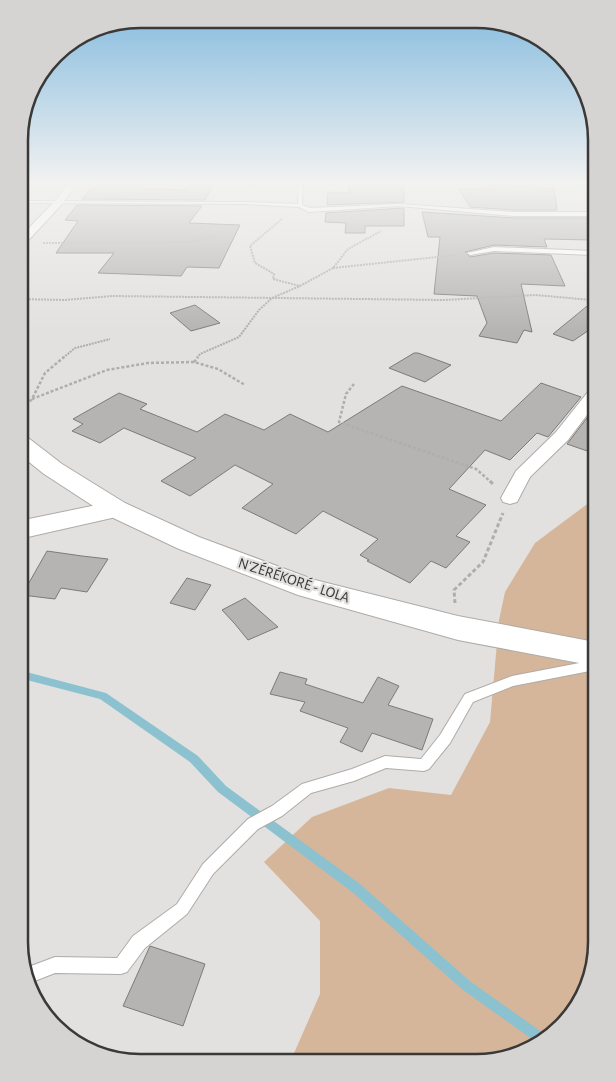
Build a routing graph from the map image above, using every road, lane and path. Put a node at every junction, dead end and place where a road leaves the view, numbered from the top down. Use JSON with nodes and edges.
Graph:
{"nodes":[{"id":1,"x":268,"y":231,"type":"edge"},
{"id":2,"x":380,"y":231,"type":"edge"},
{"id":3,"x":220,"y":236,"type":"dead end"},
{"id":4,"x":37,"y":243,"type":"dead end"},
{"id":5,"x":470,"y":253,"type":"joint"},
{"id":6,"x":588,"y":253,"type":"edge"},
{"id":7,"x":333,"y":268,"type":"junction"},
{"id":8,"x":300,"y":286,"type":"junction"},
{"id":9,"x":272,"y":298,"type":"junction"},
{"id":10,"x":28,"y":299,"type":"edge"},
{"id":11,"x":588,"y":300,"type":"edge"},
{"id":12,"x":110,"y":339,"type":"dead end"},
{"id":13,"x":194,"y":362,"type":"junction"},
{"id":14,"x":354,"y":384,"type":"dead end"},
{"id":15,"x":245,"y":385,"type":"dead end"},
{"id":16,"x":32,"y":399,"type":"junction"},
{"id":17,"x":588,"y":402,"type":"edge"},
{"id":18,"x":28,"y":403,"type":"edge"},
{"id":19,"x":28,"y":449,"type":"edge"},
{"id":20,"x":510,"y":498,"type":"junction"},
{"id":21,"x":116,"y":509,"type":"junction"},
{"id":22,"x":28,"y":528,"type":"edge"},
{"id":23,"x":458,"y":628,"type":"junction"},
{"id":24,"x":588,"y":653,"type":"edge"},
{"id":25,"x":588,"y":666,"type":"edge"},
{"id":26,"x":32,"y":973,"type":"edge"}],
"edges":[{"from":1,"to":8,"type":"path"},
{"from":2,"to":7,"type":"path"},
{"from":3,"to":4,"type":"path"},
{"from":5,"to":6,"type":"lane"},
{"from":5,"to":7,"type":"path"},
{"from":7,"to":8,"type":"path"},
{"from":8,"to":9,"type":"path"},
{"from":9,"to":10,"type":"path"},
{"from":9,"to":11,"type":"path"},
{"from":9,"to":13,"type":"path"},
{"from":12,"to":16,"type":"path"},
{"from":13,"to":15,"type":"path"},
{"from":13,"to":16,"type":"path"},
{"from":14,"to":20,"type":"path"},
{"from":16,"to":18,"type":"path"},
{"from":17,"to":20,"type":"street"},
{"from":19,"to":21,"type":"main road","name":"N'ZÉRÉKORÉ - LOLA"},
{"from":20,"to":23,"type":"path"},
{"from":21,"to":22,"type":"main road"},
{"from":21,"to":23,"type":"main road","name":"N'ZÉRÉKORÉ - LOLA"},
{"from":23,"to":24,"type":"main road","name":"N'ZÉRÉKORÉ - LOLA"},
{"from":25,"to":26,"type":"lane"}]}
